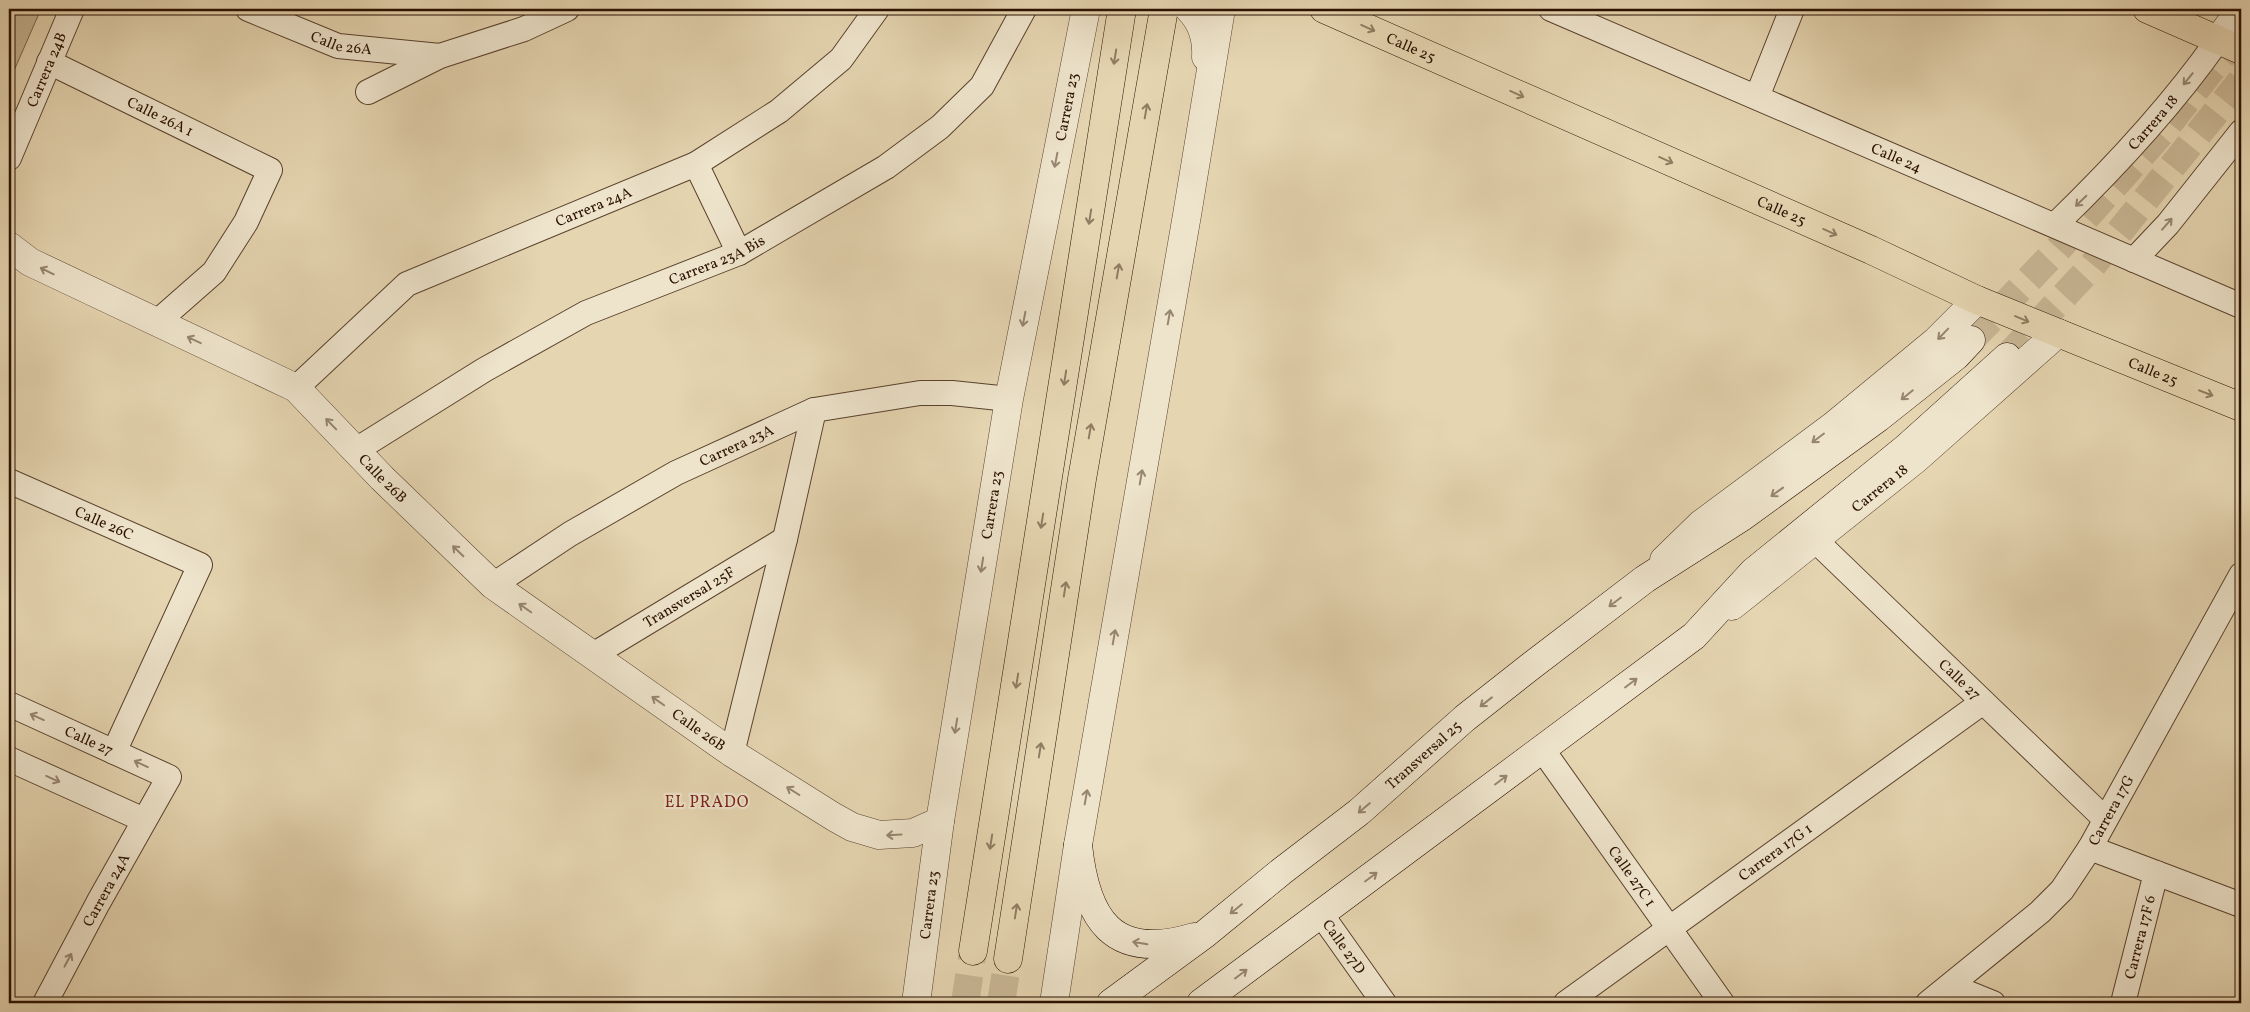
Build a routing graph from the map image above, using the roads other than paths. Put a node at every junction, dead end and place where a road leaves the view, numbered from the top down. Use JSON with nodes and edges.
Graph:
{"nodes":[{"id":1,"x":72,"y":9,"type":"edge"},
{"id":2,"x":248,"y":9,"type":"edge"},
{"id":3,"x":567,"y":9,"type":"edge"},
{"id":4,"x":877,"y":9,"type":"edge"},
{"id":5,"x":1024,"y":9,"type":"edge"},
{"id":6,"x":1086,"y":9,"type":"edge"},
{"id":7,"x":1099,"y":9,"type":"edge"},
{"id":8,"x":1122,"y":9,"type":"edge"},
{"id":9,"x":1164,"y":9,"type":"edge"},
{"id":10,"x":1189,"y":9,"type":"edge"},
{"id":11,"x":1221,"y":9,"type":"edge"},
{"id":12,"x":1324,"y":9,"type":"edge"},
{"id":13,"x":1551,"y":9,"type":"edge"},
{"id":14,"x":1792,"y":9,"type":"edge"},
{"id":15,"x":2147,"y":9,"type":"edge"},
{"id":16,"x":2241,"y":9,"type":"edge"},
{"id":17,"x":1080,"y":39,"type":"junction"},
{"id":18,"x":2230,"y":45,"type":"edge"},
{"id":19,"x":440,"y":56,"type":"junction"},
{"id":20,"x":49,"y":62,"type":"junction"},
{"id":21,"x":368,"y":92,"type":"dead end"},
{"id":22,"x":1757,"y":97,"type":"junction"},
{"id":23,"x":2241,"y":132,"type":"edge"},
{"id":24,"x":9,"y":158,"type":"edge"},
{"id":25,"x":696,"y":164,"type":"junction"},
{"id":26,"x":1187,"y":215,"type":"junction"},
{"id":27,"x":2055,"y":225,"type":"junction"},
{"id":28,"x":9,"y":246,"type":"edge"},
{"id":29,"x":739,"y":253,"type":"junction"},
{"id":30,"x":2134,"y":260,"type":"junction"},
{"id":31,"x":1978,"y":300,"type":"junction"},
{"id":32,"x":2241,"y":306,"type":"edge"},
{"id":33,"x":156,"y":323,"type":"junction"},
{"id":34,"x":2058,"y":333,"type":"junction"},
{"id":35,"x":1971,"y":340,"type":"tunnel mouth"},
{"id":36,"x":2007,"y":357,"type":"tunnel mouth"},
{"id":37,"x":296,"y":388,"type":"junction"},
{"id":38,"x":1009,"y":400,"type":"junction"},
{"id":39,"x":2241,"y":406,"type":"edge"},
{"id":40,"x":814,"y":410,"type":"junction"},
{"id":41,"x":356,"y":450,"type":"junction"},
{"id":42,"x":9,"y":481,"type":"edge"},
{"id":43,"x":786,"y":539,"type":"junction"},
{"id":44,"x":1815,"y":540,"type":"junction"},
{"id":45,"x":2241,"y":575,"type":"edge"},
{"id":46,"x":1645,"y":579,"type":"junction"},
{"id":47,"x":493,"y":585,"type":"junction"},
{"id":48,"x":1694,"y":636,"type":"junction"},
{"id":49,"x":593,"y":655,"type":"junction"},
{"id":50,"x":1983,"y":702,"type":"junction"},
{"id":51,"x":9,"y":704,"type":"edge"},
{"id":52,"x":1542,"y":750,"type":"junction"},
{"id":53,"x":114,"y":752,"type":"junction"},
{"id":54,"x":732,"y":753,"type":"junction"},
{"id":55,"x":9,"y":759,"type":"edge"},
{"id":56,"x":169,"y":777,"type":"joint"},
{"id":57,"x":2105,"y":819,"type":"junction"},
{"id":58,"x":144,"y":820,"type":"junction"},
{"id":59,"x":940,"y":821,"type":"junction"},
{"id":60,"x":1078,"y":845,"type":"junction"},
{"id":61,"x":2090,"y":848,"type":"junction"},
{"id":62,"x":2156,"y":873,"type":"junction"},
{"id":63,"x":2241,"y":905,"type":"edge"},
{"id":64,"x":1321,"y":914,"type":"junction"},
{"id":65,"x":1670,"y":928,"type":"junction"},
{"id":66,"x":1205,"y":934,"type":"junction"},
{"id":67,"x":973,"y":952,"type":"tunnel mouth"},
{"id":68,"x":922,"y":958,"type":"junction"},
{"id":69,"x":1008,"y":959,"type":"tunnel mouth"},
{"id":70,"x":1058,"y":974,"type":"junction"},
{"id":71,"x":1944,"y":996,"type":"edge"},
{"id":72,"x":45,"y":1003,"type":"edge"},
{"id":73,"x":916,"y":1003,"type":"edge"},
{"id":74,"x":925,"y":1003,"type":"edge"},
{"id":75,"x":1049,"y":1003,"type":"edge"},
{"id":76,"x":1054,"y":1003,"type":"edge"},
{"id":77,"x":1111,"y":1003,"type":"edge"},
{"id":78,"x":1202,"y":1003,"type":"edge"},
{"id":79,"x":1384,"y":1003,"type":"edge"},
{"id":80,"x":1566,"y":1003,"type":"edge"},
{"id":81,"x":1722,"y":1003,"type":"edge"},
{"id":82,"x":1994,"y":1003,"type":"edge"},
{"id":83,"x":2123,"y":1003,"type":"edge"}],
"edges":[{"from":1,"to":20,"type":"street","name":"Carrera 24B"},
{"from":2,"to":19,"type":"street","name":"Calle 26A"},
{"from":3,"to":19,"type":"street"},
{"from":4,"to":25,"type":"street","name":"Carrera 24A"},
{"from":5,"to":29,"type":"street","name":"Carrera 23A Bis"},
{"from":6,"to":17,"type":"street","name":"Carrera 23"},
{"from":7,"to":17,"type":"street"},
{"from":8,"to":67,"type":"main road","one_way":true},
{"from":69,"to":9,"type":"main road","one_way":true},
{"from":10,"to":26,"type":"street"},
{"from":11,"to":26,"type":"street"},
{"from":12,"to":31,"type":"main road","name":"Calle 25","one_way":true},
{"from":13,"to":22,"type":"street","name":"Calle 24"},
{"from":14,"to":22,"type":"street"},
{"from":15,"to":18,"type":"main road"},
{"from":16,"to":18,"type":"street","name":"Carrera 18"},
{"from":17,"to":38,"type":"street","name":"Carrera 23","one_way":true},
{"from":18,"to":27,"type":"street","name":"Carrera 18","one_way":true},
{"from":19,"to":21,"type":"street"},
{"from":20,"to":24,"type":"street","name":"Carrera 24B"},
{"from":20,"to":33,"type":"street","name":"Calle 26A 1"},
{"from":22,"to":27,"type":"street","name":"Calle 24"},
{"from":30,"to":23,"type":"street","one_way":true},
{"from":25,"to":29,"type":"street"},
{"from":25,"to":37,"type":"street","name":"Carrera 24A"},
{"from":60,"to":26,"type":"street","one_way":true},
{"from":27,"to":30,"type":"street","name":"Calle 24"},
{"from":33,"to":28,"type":"street","name":"Calle 26B","one_way":true},
{"from":29,"to":41,"type":"street","name":"Carrera 23A Bis"},
{"from":30,"to":32,"type":"street","name":"Calle 24"},
{"from":31,"to":34,"type":"main road","name":"Calle 25","one_way":true},
{"from":31,"to":46,"type":"street","one_way":true},
{"from":37,"to":33,"type":"street","name":"Calle 26B","one_way":true},
{"from":34,"to":39,"type":"main road","name":"Calle 25","one_way":true},
{"from":34,"to":44,"type":"street","name":"Carrera 18"},
{"from":35,"to":46,"type":"street","name":"Transversal 25","one_way":true},
{"from":36,"to":48,"type":"street","name":"Carrera 18"},
{"from":41,"to":37,"type":"street","name":"Calle 26B","one_way":true},
{"from":38,"to":40,"type":"street","name":"Carrera 23A"},
{"from":38,"to":59,"type":"street","name":"Carrera 23","one_way":true},
{"from":40,"to":43,"type":"street","name":"Calle 26B"},
{"from":40,"to":47,"type":"street","name":"Carrera 23A"},
{"from":47,"to":41,"type":"street","name":"Calle 26B","one_way":true},
{"from":42,"to":53,"type":"street","name":"Calle 26C"},
{"from":43,"to":49,"type":"street","name":"Transversal 25F"},
{"from":43,"to":54,"type":"street","name":"Calle 26B"},
{"from":44,"to":48,"type":"street","name":"Carrera 18"},
{"from":44,"to":50,"type":"street","name":"Calle 27"},
{"from":45,"to":57,"type":"street","name":"Carrera 17G"},
{"from":46,"to":66,"type":"street","name":"Transversal 25","one_way":true},
{"from":49,"to":47,"type":"street","name":"Calle 26B","one_way":true},
{"from":52,"to":48,"type":"street","one_way":true},
{"from":54,"to":49,"type":"street","name":"Calle 26B","one_way":true},
{"from":50,"to":57,"type":"street","name":"Calle 27"},
{"from":50,"to":65,"type":"street","name":"Carrera 17G 1"},
{"from":53,"to":51,"type":"street","name":"Calle 27","one_way":true},
{"from":64,"to":52,"type":"street","one_way":true},
{"from":52,"to":65,"type":"street","name":"Calle 27C 1"},
{"from":56,"to":53,"type":"street","name":"Calle 27","one_way":true},
{"from":59,"to":54,"type":"street","name":"Calle 26B","one_way":true},
{"from":55,"to":58,"type":"street","one_way":true},
{"from":56,"to":58,"type":"street","name":"Carrera 24A"},
{"from":57,"to":61,"type":"street","name":"Carrera 17G"},
{"from":72,"to":58,"type":"street","name":"Carrera 24A","one_way":true},
{"from":59,"to":68,"type":"street","name":"Carrera 23"},
{"from":66,"to":60,"type":"street","one_way":true},
{"from":60,"to":70,"type":"street"},
{"from":61,"to":62,"type":"street"},
{"from":61,"to":71,"type":"street","name":"Carrera 17G"},
{"from":62,"to":63,"type":"street"},
{"from":62,"to":83,"type":"street","name":"Carrera 17F 6"},
{"from":78,"to":64,"type":"street","one_way":true},
{"from":64,"to":79,"type":"street","name":"Calle 27D"},
{"from":65,"to":80,"type":"street","name":"Carrera 17G 1"},
{"from":65,"to":81,"type":"street","name":"Calle 27C 1"},
{"from":66,"to":77,"type":"street","name":"Transversal 25"},
{"from":68,"to":73,"type":"street","name":"Carrera 23"},
{"from":68,"to":74,"type":"street"},
{"from":70,"to":75,"type":"street"},
{"from":70,"to":76,"type":"street"},
{"from":71,"to":82,"type":"street"}]}
